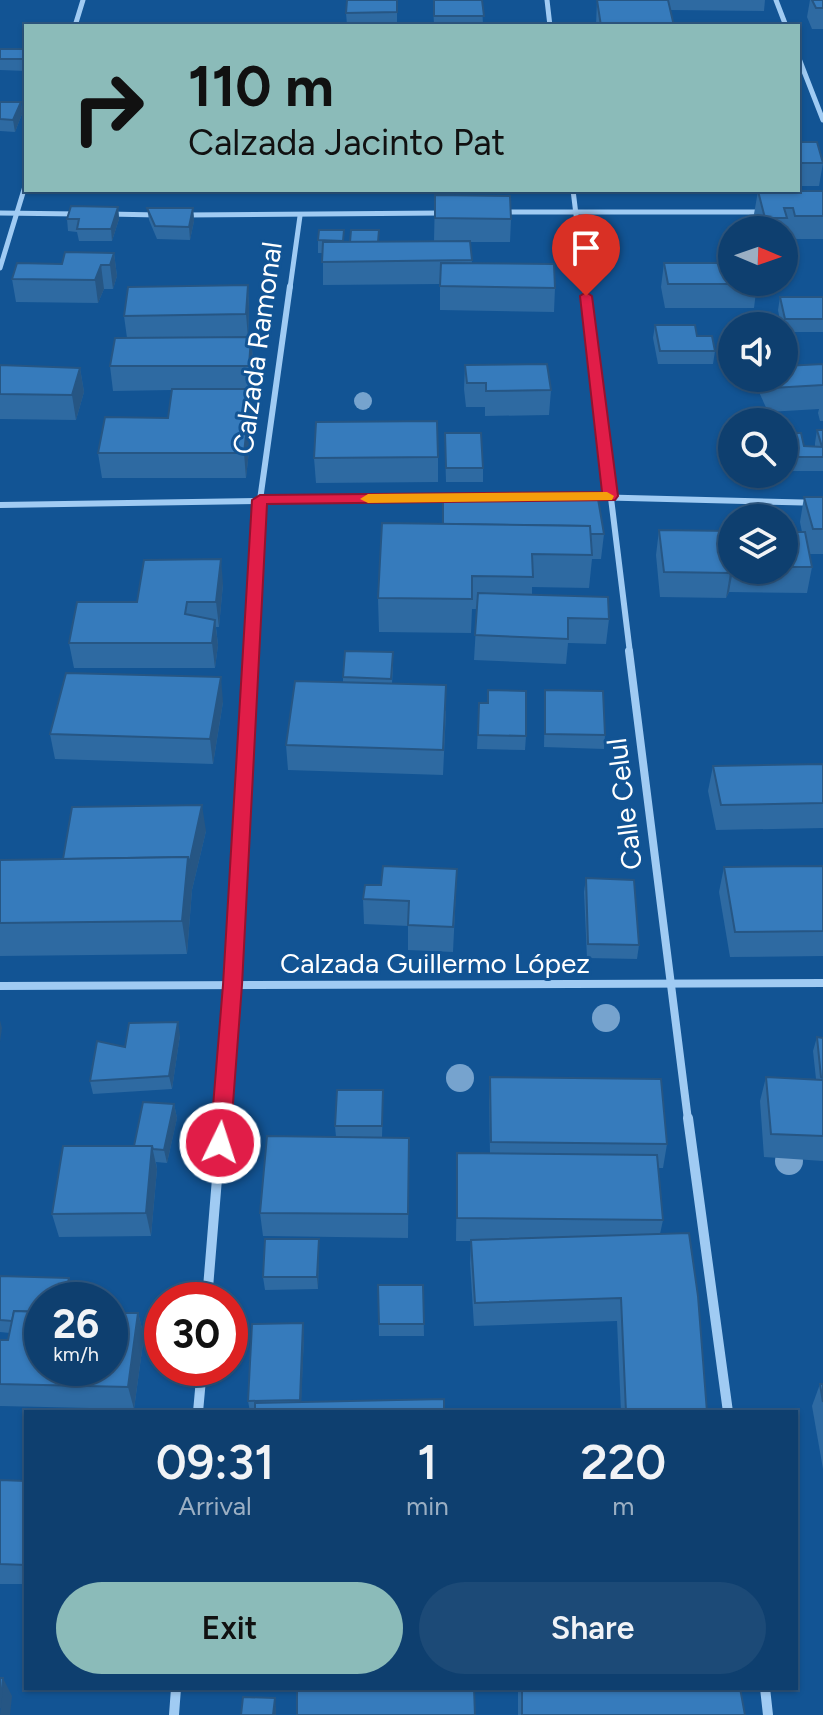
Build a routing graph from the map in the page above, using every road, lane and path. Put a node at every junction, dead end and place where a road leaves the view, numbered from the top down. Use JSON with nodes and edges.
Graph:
{"nodes":[{"id":1,"x":83,"y":0,"type":"edge"},
{"id":2,"x":547,"y":0,"type":"edge"},
{"id":3,"x":776,"y":0,"type":"edge"},
{"id":4,"x":76,"y":24,"type":"edge"},
{"id":5,"x":550,"y":24,"type":"edge"},
{"id":6,"x":785,"y":24,"type":"edge"},
{"id":7,"x":800,"y":61,"type":"edge"},
{"id":8,"x":823,"y":120,"type":"edge"},
{"id":9,"x":24,"y":190,"type":"edge"},
{"id":10,"x":573,"y":192,"type":"edge"},
{"id":11,"x":576,"y":210,"type":"junction"},
{"id":12,"x":499,"y":212,"type":"edge"},
{"id":13,"x":777,"y":212,"type":"edge"},
{"id":14,"x":0,"y":213,"type":"edge"},
{"id":15,"x":453,"y":213,"type":"edge"},
{"id":16,"x":17,"y":214,"type":"junction"},
{"id":17,"x":80,"y":214,"type":"edge"},
{"id":18,"x":95,"y":214,"type":"edge"},
{"id":19,"x":300,"y":216,"type":"junction"},
{"id":20,"x":0,"y":268,"type":"edge"},
{"id":21,"x":610,"y":496,"type":"junction"},
{"id":22,"x":578,"y":497,"type":"edge"},
{"id":23,"x":467,"y":498,"type":"edge"},
{"id":24,"x":260,"y":500,"type":"junction"},
{"id":25,"x":823,"y":503,"type":"edge"},
{"id":26,"x":0,"y":505,"type":"edge"},
{"id":27,"x":823,"y":983,"type":"edge"},
{"id":28,"x":670,"y":984,"type":"junction"},
{"id":29,"x":233,"y":985,"type":"junction"},
{"id":30,"x":0,"y":986,"type":"edge"},
{"id":31,"x":208,"y":1282,"type":"edge"},
{"id":32,"x":200,"y":1386,"type":"edge"},
{"id":33,"x":198,"y":1410,"type":"edge"},
{"id":34,"x":728,"y":1410,"type":"edge"},
{"id":35,"x":176,"y":1690,"type":"edge"},
{"id":36,"x":765,"y":1690,"type":"edge"},
{"id":37,"x":174,"y":1715,"type":"edge"},
{"id":38,"x":768,"y":1715,"type":"edge"}],
"edges":[{"from":1,"to":4,"type":"street"},
{"from":2,"to":5,"type":"street"},
{"from":3,"to":6,"type":"street"},
{"from":7,"to":8,"type":"street"},
{"from":9,"to":16,"type":"street"},
{"from":10,"to":11,"type":"street","name":"Calle Celul"},
{"from":11,"to":12,"type":"street"},
{"from":11,"to":13,"type":"street"},
{"from":11,"to":21,"type":"street","name":"Calle Celul"},
{"from":14,"to":16,"type":"street"},
{"from":15,"to":19,"type":"street"},
{"from":16,"to":17,"type":"street"},
{"from":16,"to":20,"type":"street"},
{"from":18,"to":19,"type":"street"},
{"from":19,"to":24,"type":"street","name":"Calzada Ramonal"},
{"from":21,"to":22,"type":"street"},
{"from":21,"to":25,"type":"street"},
{"from":21,"to":28,"type":"street","name":"Calle Celul"},
{"from":23,"to":24,"type":"street"},
{"from":24,"to":26,"type":"street"},
{"from":24,"to":29,"type":"street","name":"Calzada Ramonal"},
{"from":27,"to":28,"type":"street","name":"Calzada Guillermo López"},
{"from":28,"to":29,"type":"street","name":"Calzada Guillermo López"},
{"from":28,"to":34,"type":"street","name":"Calle Celul"},
{"from":29,"to":30,"type":"street","name":"Calzada Guillermo López"},
{"from":29,"to":31,"type":"street","name":"Calzada Ramonal"},
{"from":32,"to":33,"type":"street"},
{"from":35,"to":37,"type":"street"},
{"from":36,"to":38,"type":"street"}]}
